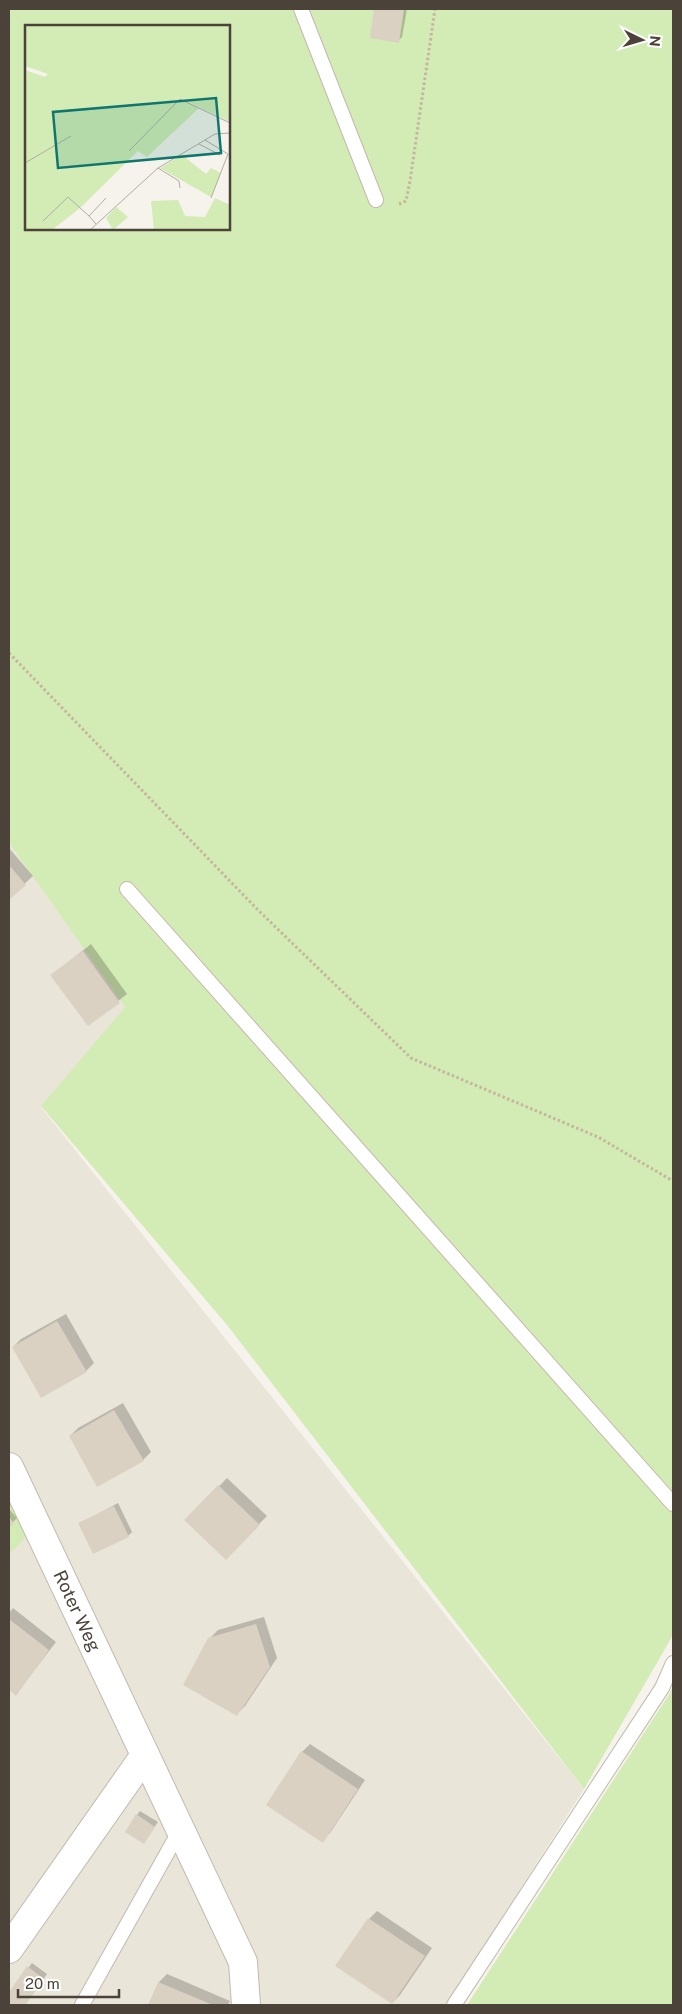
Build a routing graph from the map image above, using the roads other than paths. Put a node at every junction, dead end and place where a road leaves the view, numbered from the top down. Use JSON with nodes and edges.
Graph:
{"nodes":[{"id":1,"x":301,"y":9,"type":"edge"},
{"id":2,"x":376,"y":200,"type":"road end"},
{"id":3,"x":127,"y":889,"type":"dead end"},
{"id":4,"x":9,"y":1467,"type":"edge"},
{"id":5,"x":673,"y":1504,"type":"edge"},
{"id":6,"x":673,"y":1663,"type":"edge"},
{"id":7,"x":145,"y":1755,"type":"junction"},
{"id":8,"x":180,"y":1830,"type":"junction"},
{"id":9,"x":9,"y":1949,"type":"edge"},
{"id":10,"x":82,"y":2005,"type":"edge"},
{"id":11,"x":246,"y":2005,"type":"edge"},
{"id":12,"x":454,"y":2005,"type":"edge"}],
"edges":[{"from":1,"to":2,"type":"lane"},
{"from":3,"to":5,"type":"lane"},
{"from":4,"to":7,"type":"street","name":"Roter Weg"},
{"from":6,"to":12,"type":"lane"},
{"from":7,"to":8,"type":"street","name":"Roter Weg"},
{"from":7,"to":9,"type":"street"},
{"from":8,"to":10,"type":"lane"},
{"from":8,"to":11,"type":"street","name":"Roter Weg"}]}
